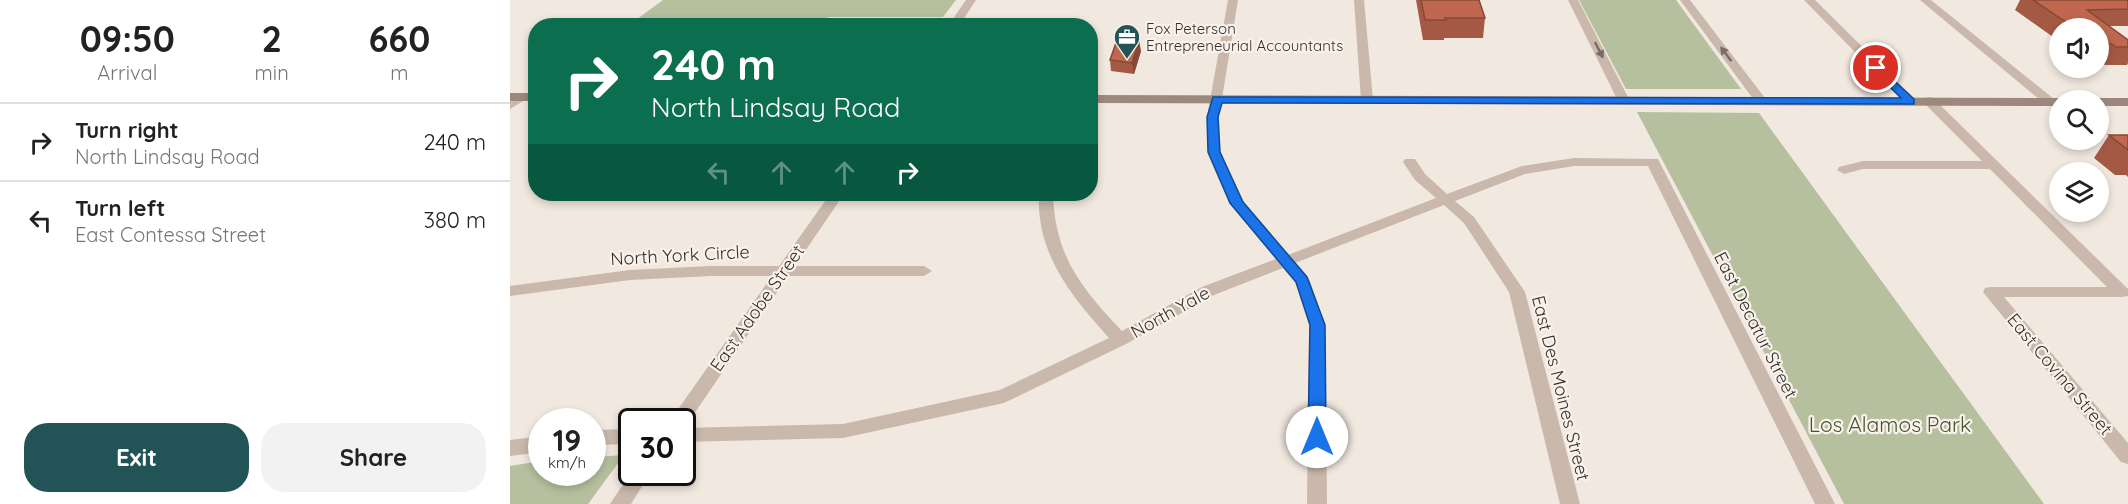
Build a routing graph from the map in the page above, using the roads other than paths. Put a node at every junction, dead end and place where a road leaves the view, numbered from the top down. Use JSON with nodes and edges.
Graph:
{"nodes":[{"id":1,"x":971,"y":0,"type":"edge"},
{"id":2,"x":1233,"y":0,"type":"edge"},
{"id":3,"x":1359,"y":0,"type":"edge"},
{"id":4,"x":1573,"y":0,"type":"edge"},
{"id":5,"x":1685,"y":0,"type":"edge"},
{"id":6,"x":1809,"y":0,"type":"edge"},
{"id":7,"x":1925,"y":0,"type":"edge"},
{"id":8,"x":959,"y":18,"type":"edge"},
{"id":9,"x":516,"y":97,"type":"edge"},
{"id":10,"x":2049,"y":97,"type":"edge"},
{"id":11,"x":1098,"y":99,"type":"edge"},
{"id":12,"x":1217,"y":99,"type":"junction"},
{"id":13,"x":1367,"y":100,"type":"junction"},
{"id":14,"x":1624,"y":101,"type":"junction"},
{"id":15,"x":1761,"y":101,"type":"junction"},
{"id":16,"x":1910,"y":101,"type":"junction"},
{"id":17,"x":1929,"y":101,"type":"junction"},
{"id":18,"x":2049,"y":102,"type":"edge"},
{"id":19,"x":2109,"y":102,"type":"edge"},
{"id":20,"x":2128,"y":102,"type":"edge"},
{"id":21,"x":510,"y":105,"type":"edge"},
{"id":22,"x":1410,"y":162,"type":"dead end"},
{"id":23,"x":1653,"y":162,"type":"joint"},
{"id":24,"x":1995,"y":165,"type":"junction"},
{"id":25,"x":1844,"y":170,"type":"dead end"},
{"id":26,"x":1445,"y":198,"type":"junction"},
{"id":27,"x":832,"y":201,"type":"edge"},
{"id":28,"x":1046,"y":201,"type":"edge"},
{"id":29,"x":1285,"y":260,"type":"junction"},
{"id":30,"x":783,"y":271,"type":"junction"},
{"id":31,"x":924,"y":271,"type":"dead end"},
{"id":32,"x":510,"y":291,"type":"edge"},
{"id":33,"x":1120,"y":340,"type":"junction"},
{"id":34,"x":688,"y":408,"type":"edge"},
{"id":35,"x":696,"y":435,"type":"edge"},
{"id":36,"x":528,"y":446,"type":"edge"},
{"id":37,"x":510,"y":448,"type":"edge"},
{"id":38,"x":2128,"y":456,"type":"edge"},
{"id":39,"x":632,"y":486,"type":"edge"},
{"id":40,"x":620,"y":504,"type":"edge"},
{"id":41,"x":1317,"y":504,"type":"edge"},
{"id":42,"x":1570,"y":504,"type":"edge"},
{"id":43,"x":1825,"y":504,"type":"edge"}],
"edges":[{"from":1,"to":8,"type":"street"},
{"from":2,"to":12,"type":"street"},
{"from":3,"to":13,"type":"street"},
{"from":4,"to":14,"type":"street","one_way":true},
{"from":15,"to":5,"type":"street","one_way":true},
{"from":6,"to":16,"type":"street"},
{"from":7,"to":10,"type":"street"},
{"from":9,"to":21,"type":"street"},
{"from":11,"to":12,"type":"main road"},
{"from":12,"to":13,"type":"main road"},
{"from":12,"to":29,"type":"street"},
{"from":13,"to":14,"type":"main road"},
{"from":14,"to":15,"type":"main road"},
{"from":15,"to":16,"type":"main road"},
{"from":16,"to":17,"type":"main road"},
{"from":17,"to":18,"type":"main road"},
{"from":17,"to":24,"type":"street"},
{"from":19,"to":20,"type":"main road"},
{"from":22,"to":26,"type":"street","name":"East Des Moines Street"},
{"from":23,"to":26,"type":"street","name":"North Yale"},
{"from":23,"to":43,"type":"street","name":"East Decatur Street"},
{"from":24,"to":25,"type":"street"},
{"from":24,"to":38,"type":"street","name":"East Covina Street"},
{"from":26,"to":29,"type":"street","name":"North Yale"},
{"from":26,"to":42,"type":"street","name":"East Des Moines Street"},
{"from":27,"to":30,"type":"street","name":"East Adobe Street"},
{"from":28,"to":33,"type":"street"},
{"from":29,"to":33,"type":"street","name":"North Yale"},
{"from":29,"to":41,"type":"street"},
{"from":30,"to":31,"type":"street","name":"North York Circle"},
{"from":30,"to":32,"type":"street","name":"North York Circle"},
{"from":30,"to":34,"type":"street","name":"East Adobe Street"},
{"from":33,"to":35,"type":"street","name":"North Yale"},
{"from":36,"to":37,"type":"street"},
{"from":39,"to":40,"type":"street"}]}
